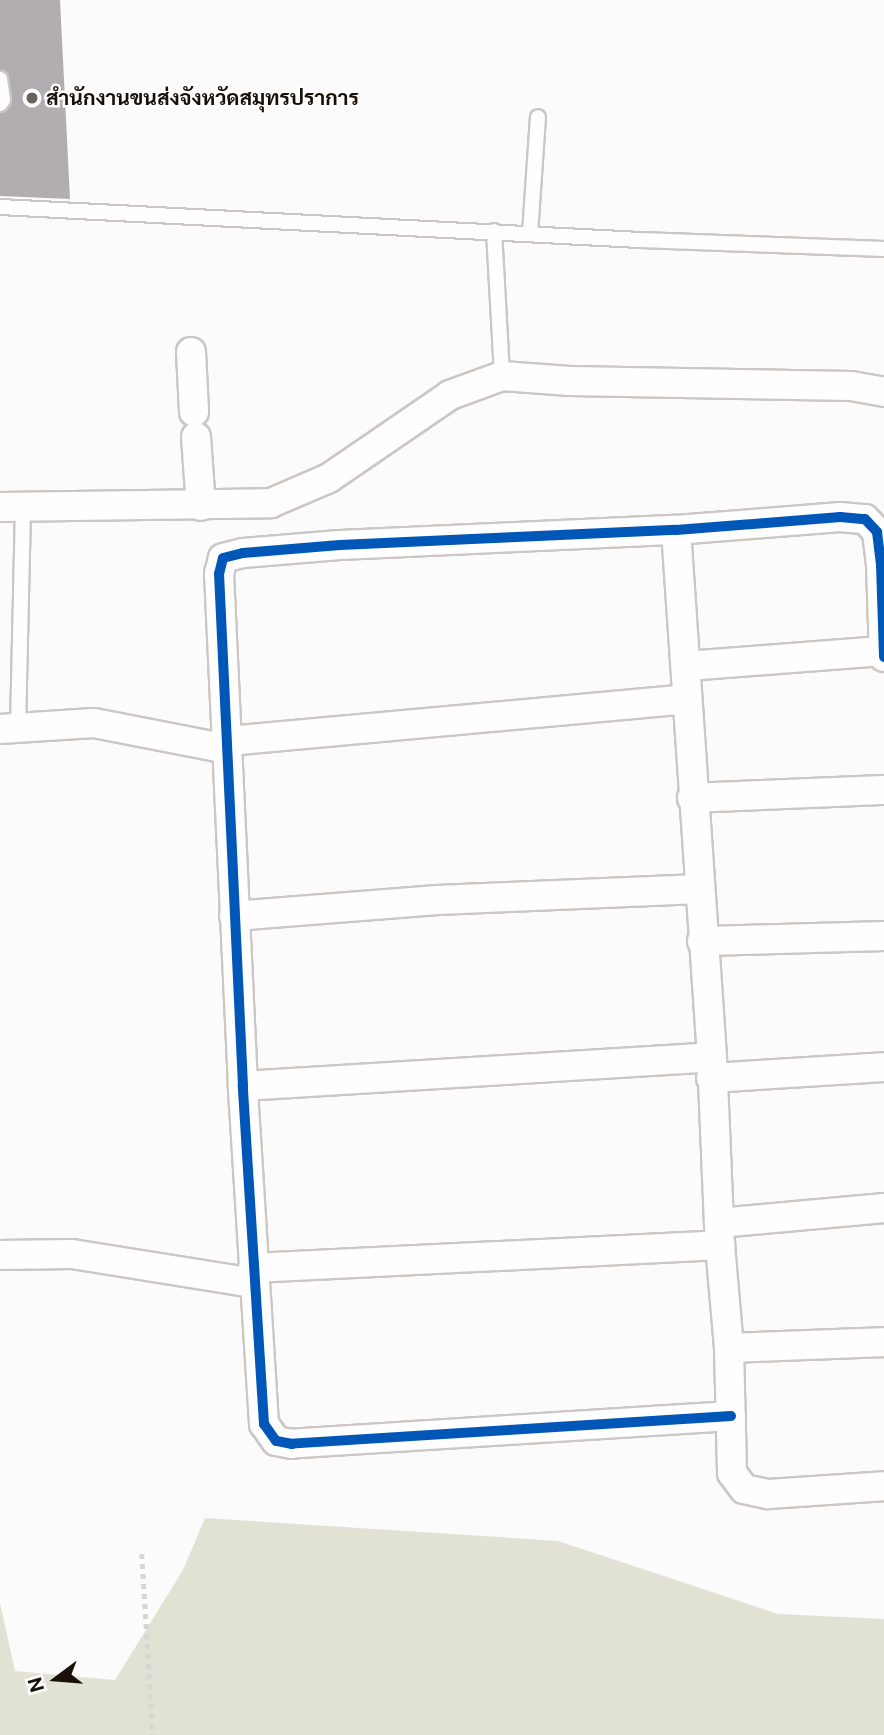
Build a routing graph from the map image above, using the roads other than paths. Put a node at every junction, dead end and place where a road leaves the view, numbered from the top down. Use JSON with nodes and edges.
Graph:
{"nodes":[{"id":1,"x":0,"y":79,"type":"edge"},
{"id":2,"x":0,"y":104,"type":"edge"},
{"id":3,"x":538,"y":117,"type":"dead end"},
{"id":4,"x":0,"y":207,"type":"edge"},
{"id":5,"x":494,"y":231,"type":"junction"},
{"id":6,"x":530,"y":234,"type":"junction"},
{"id":7,"x":884,"y":249,"type":"edge"},
{"id":8,"x":191,"y":352,"type":"dead end"},
{"id":9,"x":502,"y":376,"type":"junction"},
{"id":10,"x":884,"y":393,"type":"edge"},
{"id":11,"x":201,"y":506,"type":"junction"},
{"id":12,"x":12,"y":507,"type":"edge"},
{"id":13,"x":676,"y":530,"type":"junction"},
{"id":14,"x":884,"y":651,"type":"edge"},
{"id":15,"x":884,"y":657,"type":"edge"},
{"id":16,"x":688,"y":666,"type":"junction"},
{"id":17,"x":686,"y":699,"type":"junction"},
{"id":18,"x":9,"y":728,"type":"edge"},
{"id":19,"x":228,"y":745,"type":"junction"},
{"id":20,"x":884,"y":790,"type":"edge"},
{"id":21,"x":692,"y":799,"type":"junction"},
{"id":22,"x":700,"y":889,"type":"junction"},
{"id":23,"x":234,"y":916,"type":"junction"},
{"id":24,"x":884,"y":936,"type":"edge"},
{"id":25,"x":702,"y":940,"type":"junction"},
{"id":26,"x":884,"y":1067,"type":"edge"},
{"id":27,"x":711,"y":1068,"type":"junction"},
{"id":28,"x":243,"y":1086,"type":"junction"},
{"id":29,"x":884,"y":1208,"type":"edge"},
{"id":30,"x":720,"y":1234,"type":"junction"},
{"id":31,"x":0,"y":1255,"type":"edge"},
{"id":32,"x":253,"y":1275,"type":"junction"},
{"id":33,"x":884,"y":1342,"type":"edge"},
{"id":34,"x":729,"y":1348,"type":"junction"},
{"id":35,"x":731,"y":1416,"type":"junction"},
{"id":36,"x":884,"y":1486,"type":"edge"}],
"edges":[{"from":1,"to":2,"type":"lane"},
{"from":3,"to":6,"type":"lane"},
{"from":4,"to":5,"type":"lane"},
{"from":5,"to":6,"type":"lane"},
{"from":5,"to":9,"type":"lane"},
{"from":6,"to":7,"type":"lane"},
{"from":8,"to":11,"type":"street"},
{"from":9,"to":10,"type":"street"},
{"from":9,"to":11,"type":"street"},
{"from":11,"to":12,"type":"street"},
{"from":12,"to":18,"type":"lane"},
{"from":13,"to":14,"type":"street"},
{"from":13,"to":16,"type":"street"},
{"from":13,"to":19,"type":"street"},
{"from":14,"to":15,"type":"street"},
{"from":14,"to":16,"type":"street"},
{"from":16,"to":17,"type":"street"},
{"from":17,"to":19,"type":"street"},
{"from":17,"to":21,"type":"street"},
{"from":18,"to":19,"type":"street"},
{"from":19,"to":23,"type":"street"},
{"from":20,"to":21,"type":"street"},
{"from":21,"to":22,"type":"street"},
{"from":22,"to":23,"type":"street"},
{"from":22,"to":25,"type":"street"},
{"from":23,"to":28,"type":"street"},
{"from":24,"to":25,"type":"street"},
{"from":25,"to":27,"type":"street"},
{"from":26,"to":27,"type":"street"},
{"from":27,"to":28,"type":"street"},
{"from":27,"to":30,"type":"street"},
{"from":28,"to":32,"type":"street"},
{"from":29,"to":30,"type":"street"},
{"from":30,"to":32,"type":"street"},
{"from":30,"to":34,"type":"street"},
{"from":31,"to":32,"type":"street"},
{"from":32,"to":35,"type":"street"},
{"from":33,"to":34,"type":"street"},
{"from":34,"to":35,"type":"street"},
{"from":35,"to":36,"type":"street"}]}
